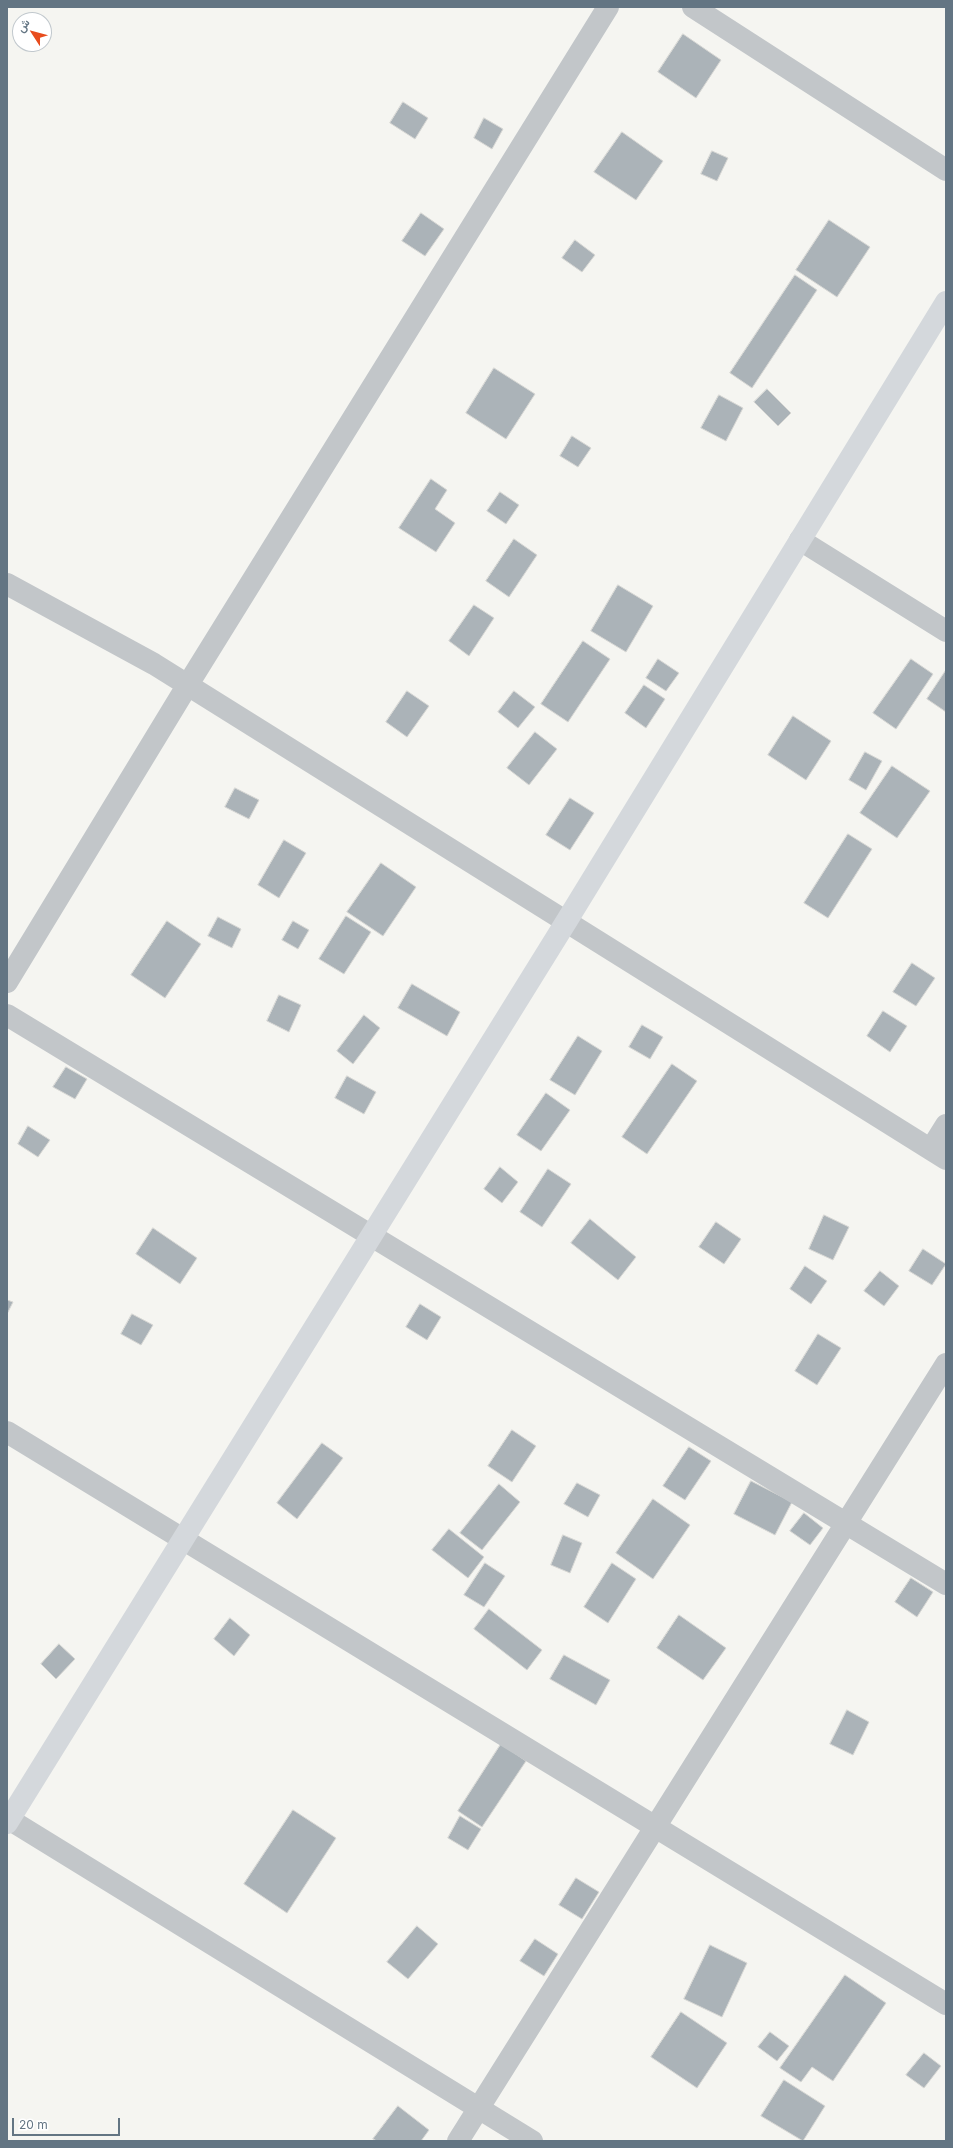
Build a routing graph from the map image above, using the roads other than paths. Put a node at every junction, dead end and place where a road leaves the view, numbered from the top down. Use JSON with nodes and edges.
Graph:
{"nodes":[{"id":1,"x":608,"y":7,"type":"edge"},
{"id":2,"x":693,"y":7,"type":"edge"},
{"id":3,"x":946,"y":170,"type":"edge"},
{"id":4,"x":946,"y":302,"type":"edge"},
{"id":5,"x":800,"y":540,"type":"junction"},
{"id":6,"x":7,"y":584,"type":"edge"},
{"id":7,"x":946,"y":631,"type":"edge"},
{"id":8,"x":187,"y":686,"type":"junction"},
{"id":9,"x":566,"y":922,"type":"junction"},
{"id":10,"x":7,"y":982,"type":"edge"},
{"id":11,"x":7,"y":1015,"type":"edge"},
{"id":12,"x":946,"y":1125,"type":"edge"},
{"id":13,"x":939,"y":1154,"type":"edge"},
{"id":14,"x":372,"y":1236,"type":"junction"},
{"id":15,"x":946,"y":1364,"type":"edge"},
{"id":16,"x":7,"y":1432,"type":"edge"},
{"id":17,"x":846,"y":1523,"type":"junction"},
{"id":18,"x":184,"y":1540,"type":"junction"},
{"id":19,"x":946,"y":1584,"type":"edge"},
{"id":20,"x":8,"y":1820,"type":"edge"},
{"id":21,"x":655,"y":1827,"type":"junction"},
{"id":22,"x":946,"y":2004,"type":"edge"},
{"id":23,"x":479,"y":2108,"type":"junction"},
{"id":24,"x":458,"y":2141,"type":"edge"},
{"id":25,"x":532,"y":2141,"type":"edge"}],
"edges":[{"from":1,"to":8,"type":"street"},
{"from":2,"to":3,"type":"street"},
{"from":4,"to":5,"type":"street"},
{"from":5,"to":7,"type":"street"},
{"from":5,"to":9,"type":"street"},
{"from":6,"to":8,"type":"street"},
{"from":8,"to":9,"type":"street"},
{"from":8,"to":10,"type":"street"},
{"from":9,"to":13,"type":"street"},
{"from":9,"to":14,"type":"street"},
{"from":11,"to":14,"type":"street"},
{"from":12,"to":13,"type":"street"},
{"from":14,"to":17,"type":"street"},
{"from":14,"to":18,"type":"street"},
{"from":15,"to":17,"type":"street"},
{"from":16,"to":18,"type":"street"},
{"from":17,"to":19,"type":"street"},
{"from":17,"to":21,"type":"street"},
{"from":18,"to":20,"type":"street"},
{"from":18,"to":21,"type":"street"},
{"from":20,"to":23,"type":"street"},
{"from":21,"to":22,"type":"street"},
{"from":21,"to":23,"type":"street"},
{"from":23,"to":24,"type":"street"},
{"from":23,"to":25,"type":"street"}]}
